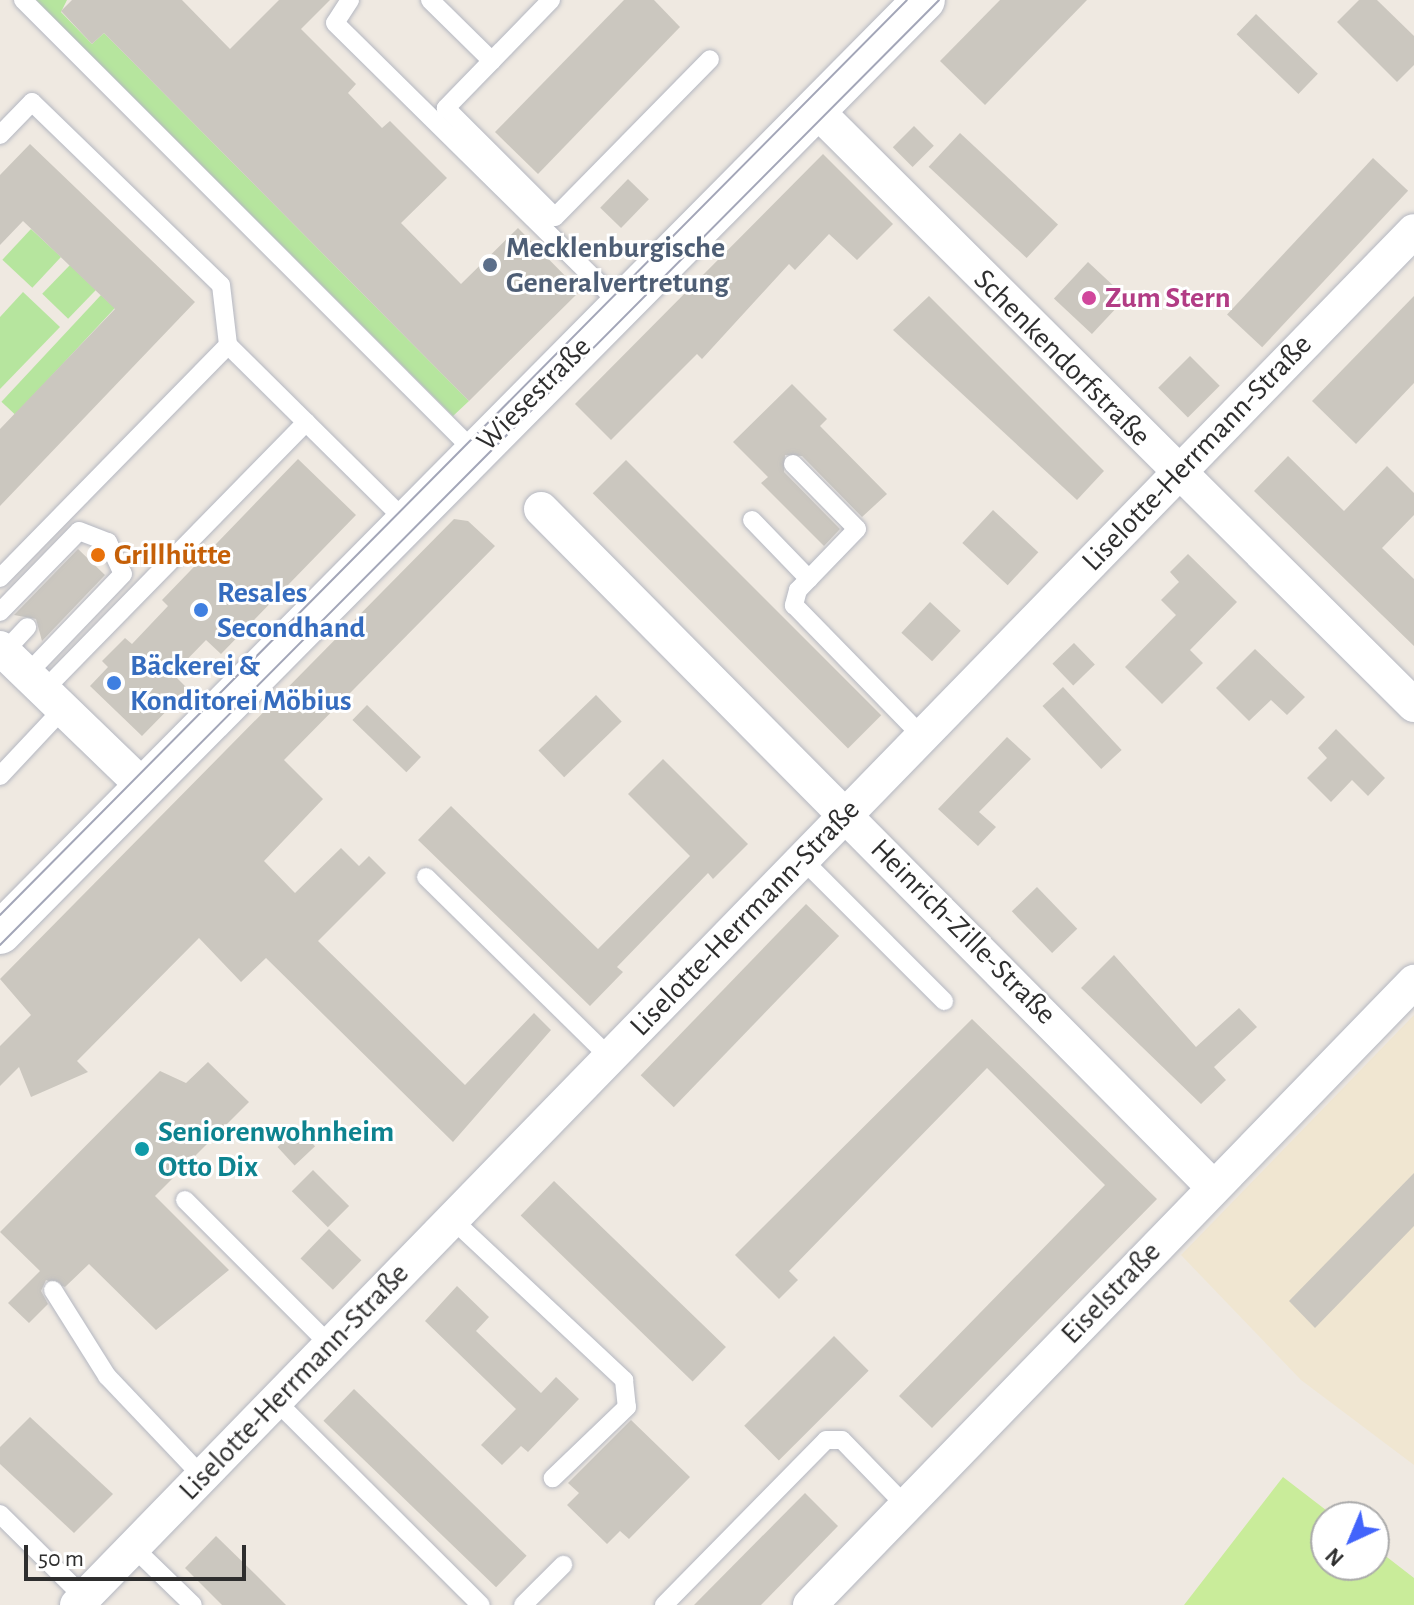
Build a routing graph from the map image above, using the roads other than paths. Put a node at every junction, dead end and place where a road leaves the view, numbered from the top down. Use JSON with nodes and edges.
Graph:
{"nodes":[{"id":1,"x":23,"y":0,"type":"edge"},
{"id":2,"x":350,"y":0,"type":"edge"},
{"id":3,"x":430,"y":0,"type":"edge"},
{"id":4,"x":551,"y":0,"type":"edge"},
{"id":5,"x":924,"y":0,"type":"edge"},
{"id":6,"x":710,"y":59,"type":"dead end"},
{"id":7,"x":492,"y":61,"type":"junction"},
{"id":8,"x":815,"y":109,"type":"junction"},
{"id":9,"x":0,"y":135,"type":"edge"},
{"id":10,"x":1414,"y":231,"type":"edge"},
{"id":11,"x":622,"y":306,"type":"junction"},
{"id":12,"x":228,"y":345,"type":"junction"},
{"id":13,"x":306,"y":422,"type":"junction"},
{"id":14,"x":476,"y":453,"type":"junction"},
{"id":15,"x":793,"y":464,"type":"dead end"},
{"id":16,"x":1177,"y":474,"type":"junction"},
{"id":17,"x":541,"y":509,"type":"dead end"},
{"id":18,"x":752,"y":520,"type":"dead end"},
{"id":19,"x":407,"y":522,"type":"junction"},
{"id":20,"x":0,"y":578,"type":"edge"},
{"id":21,"x":809,"y":579,"type":"junction"},
{"id":22,"x":0,"y":612,"type":"edge"},
{"id":23,"x":27,"y":627,"type":"dead end"},
{"id":24,"x":28,"y":675,"type":"edge"},
{"id":25,"x":1414,"y":705,"type":"edge"},
{"id":26,"x":923,"y":737,"type":"junction"},
{"id":27,"x":0,"y":776,"type":"edge"},
{"id":28,"x":144,"y":787,"type":"junction"},
{"id":29,"x":847,"y":814,"type":"junction"},
{"id":30,"x":802,"y":859,"type":"junction"},
{"id":31,"x":426,"y":877,"type":"dead end"},
{"id":32,"x":0,"y":933,"type":"edge"},
{"id":33,"x":1414,"y":982,"type":"edge"},
{"id":34,"x":944,"y":1001,"type":"dead end"},
{"id":35,"x":609,"y":1057,"type":"junction"},
{"id":36,"x":1213,"y":1187,"type":"junction"},
{"id":37,"x":185,"y":1200,"type":"dead end"},
{"id":38,"x":452,"y":1219,"type":"junction"},
{"id":39,"x":53,"y":1290,"type":"dead end"},
{"id":40,"x":330,"y":1345,"type":"junction"},
{"id":41,"x":276,"y":1401,"type":"junction"},
{"id":42,"x":202,"y":1476,"type":"junction"},
{"id":43,"x":553,"y":1478,"type":"dead end"},
{"id":44,"x":906,"y":1506,"type":"junction"},
{"id":45,"x":0,"y":1514,"type":"edge"},
{"id":46,"x":133,"y":1547,"type":"junction"},
{"id":47,"x":563,"y":1565,"type":"dead end"},
{"id":48,"x":80,"y":1601,"type":"edge"},
{"id":49,"x":193,"y":1605,"type":"edge"},
{"id":50,"x":481,"y":1605,"type":"edge"},
{"id":51,"x":523,"y":1605,"type":"edge"},
{"id":52,"x":664,"y":1605,"type":"edge"},
{"id":53,"x":810,"y":1605,"type":"edge"}],
"edges":[{"from":1,"to":14,"type":"lane"},
{"from":2,"to":11,"type":"lane"},
{"from":3,"to":7,"type":"lane"},
{"from":4,"to":7,"type":"lane"},
{"from":5,"to":8,"type":"street","name":"Wiesestraße"},
{"from":6,"to":7,"type":"lane"},
{"from":8,"to":11,"type":"street","name":"Wiesestraße"},
{"from":8,"to":16,"type":"street","name":"Schenkendorfstraße"},
{"from":9,"to":12,"type":"lane"},
{"from":10,"to":16,"type":"street","name":"Liselotte-Herrmann-Straße"},
{"from":11,"to":14,"type":"street","name":"Wiesestraße"},
{"from":12,"to":13,"type":"lane"},
{"from":12,"to":20,"type":"lane"},
{"from":13,"to":19,"type":"lane"},
{"from":13,"to":24,"type":"lane"},
{"from":14,"to":19,"type":"street","name":"Wiesestraße"},
{"from":15,"to":21,"type":"lane"},
{"from":16,"to":25,"type":"street","name":"Schenkendorfstraße"},
{"from":16,"to":26,"type":"street","name":"Liselotte-Herrmann-Straße"},
{"from":17,"to":29,"type":"street","name":"Heinrich-Zille-Straße"},
{"from":18,"to":21,"type":"lane"},
{"from":19,"to":28,"type":"street","name":"Wiesestraße"},
{"from":21,"to":26,"type":"lane"},
{"from":22,"to":24,"type":"lane"},
{"from":23,"to":24,"type":"lane"},
{"from":24,"to":27,"type":"lane"},
{"from":24,"to":28,"type":"street"},
{"from":26,"to":29,"type":"street","name":"Liselotte-Herrmann-Straße"},
{"from":28,"to":32,"type":"street","name":"Wiesestraße"},
{"from":29,"to":30,"type":"street","name":"Liselotte-Herrmann-Straße"},
{"from":29,"to":36,"type":"street","name":"Heinrich-Zille-Straße"},
{"from":30,"to":34,"type":"lane"},
{"from":30,"to":35,"type":"street","name":"Liselotte-Herrmann-Straße"},
{"from":31,"to":35,"type":"lane"},
{"from":33,"to":36,"type":"street","name":"Eiselstraße"},
{"from":35,"to":38,"type":"street","name":"Liselotte-Herrmann-Straße"},
{"from":36,"to":44,"type":"street","name":"Eiselstraße"},
{"from":37,"to":40,"type":"lane"},
{"from":38,"to":40,"type":"street","name":"Liselotte-Herrmann-Straße"},
{"from":38,"to":43,"type":"lane"},
{"from":39,"to":42,"type":"lane"},
{"from":40,"to":41,"type":"street","name":"Liselotte-Herrmann-Straße"},
{"from":41,"to":42,"type":"street","name":"Liselotte-Herrmann-Straße"},
{"from":41,"to":50,"type":"lane"},
{"from":42,"to":46,"type":"street","name":"Liselotte-Herrmann-Straße"},
{"from":44,"to":52,"type":"lane"},
{"from":44,"to":53,"type":"street","name":"Eiselstraße"},
{"from":45,"to":48,"type":"lane"},
{"from":46,"to":48,"type":"street","name":"Liselotte-Herrmann-Straße"},
{"from":46,"to":49,"type":"lane"},
{"from":47,"to":51,"type":"lane"}]}
